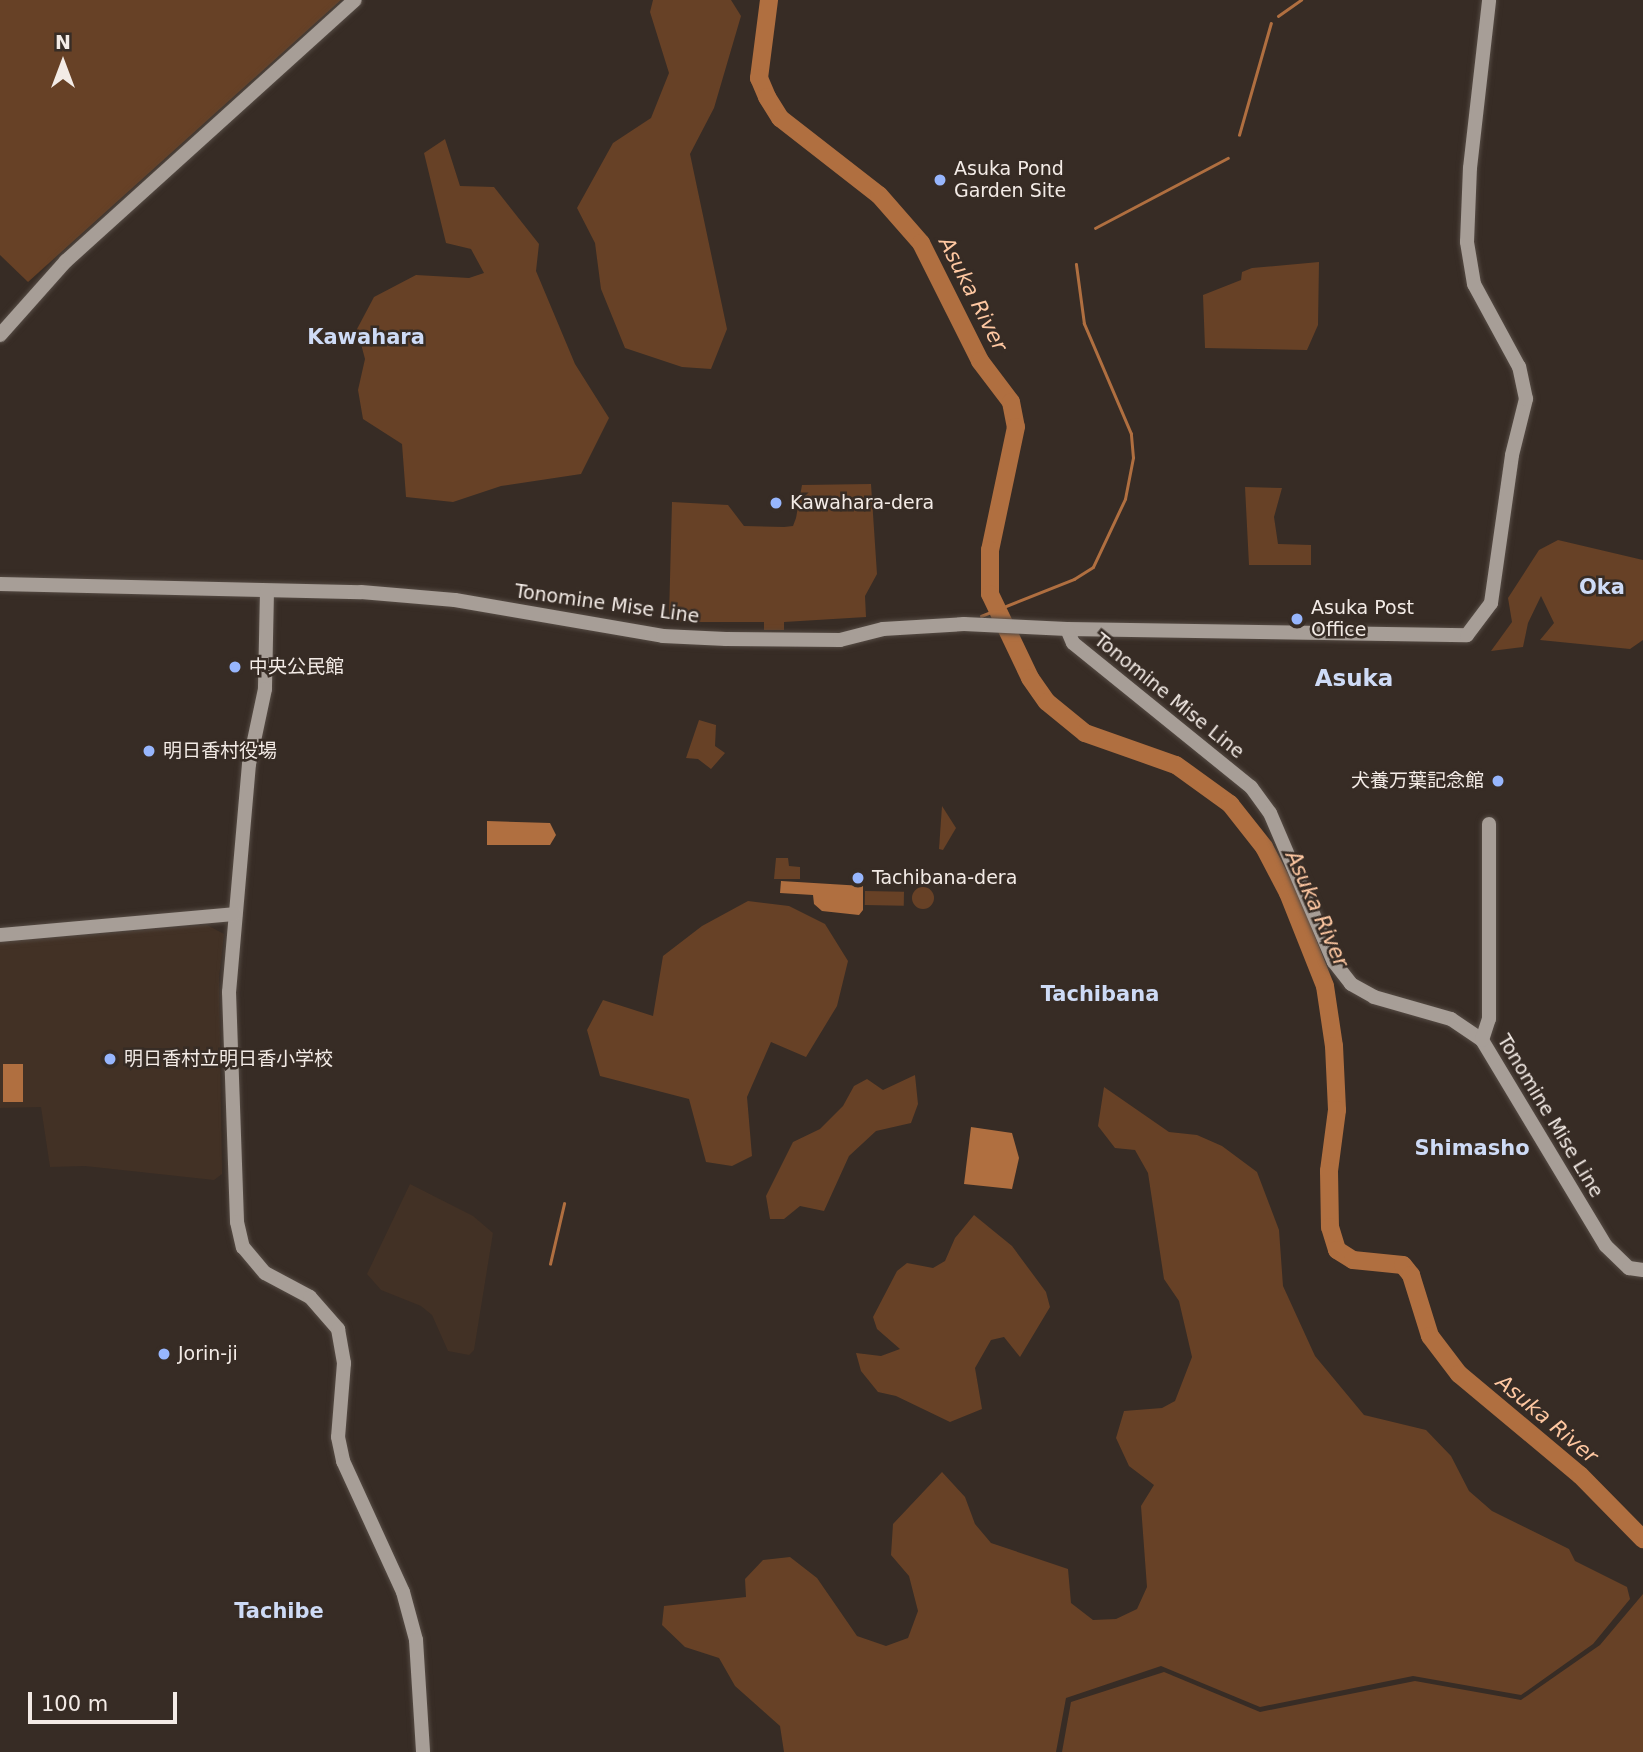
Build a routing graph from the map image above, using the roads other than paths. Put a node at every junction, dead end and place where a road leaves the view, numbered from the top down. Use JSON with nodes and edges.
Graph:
{"nodes":[{"id":1,"x":355,"y":0,"type":"edge"},
{"id":2,"x":1489,"y":0,"type":"edge"},
{"id":3,"x":0,"y":335,"type":"edge"},
{"id":4,"x":0,"y":584,"type":"edge"},
{"id":5,"x":267,"y":591,"type":"junction"},
{"id":6,"x":1067,"y":629,"type":"junction"},
{"id":7,"x":1489,"y":824,"type":"dead end"},
{"id":8,"x":235,"y":914,"type":"junction"},
{"id":9,"x":0,"y":935,"type":"edge"},
{"id":10,"x":1482,"y":1040,"type":"junction"},
{"id":11,"x":1643,"y":1270,"type":"edge"},
{"id":12,"x":423,"y":1752,"type":"edge"}],
"edges":[{"from":1,"to":3,"type":"street"},
{"from":2,"to":6,"type":"street"},
{"from":4,"to":5,"type":"street","name":"Tonomine Mise Line"},
{"from":5,"to":6,"type":"street","name":"Tonomine Mise Line"},
{"from":5,"to":8,"type":"street"},
{"from":6,"to":10,"type":"street","name":"Tonomine Mise Line"},
{"from":7,"to":10,"type":"street"},
{"from":8,"to":9,"type":"street"},
{"from":8,"to":12,"type":"street"},
{"from":10,"to":11,"type":"street","name":"Tonomine Mise Line"}]}
